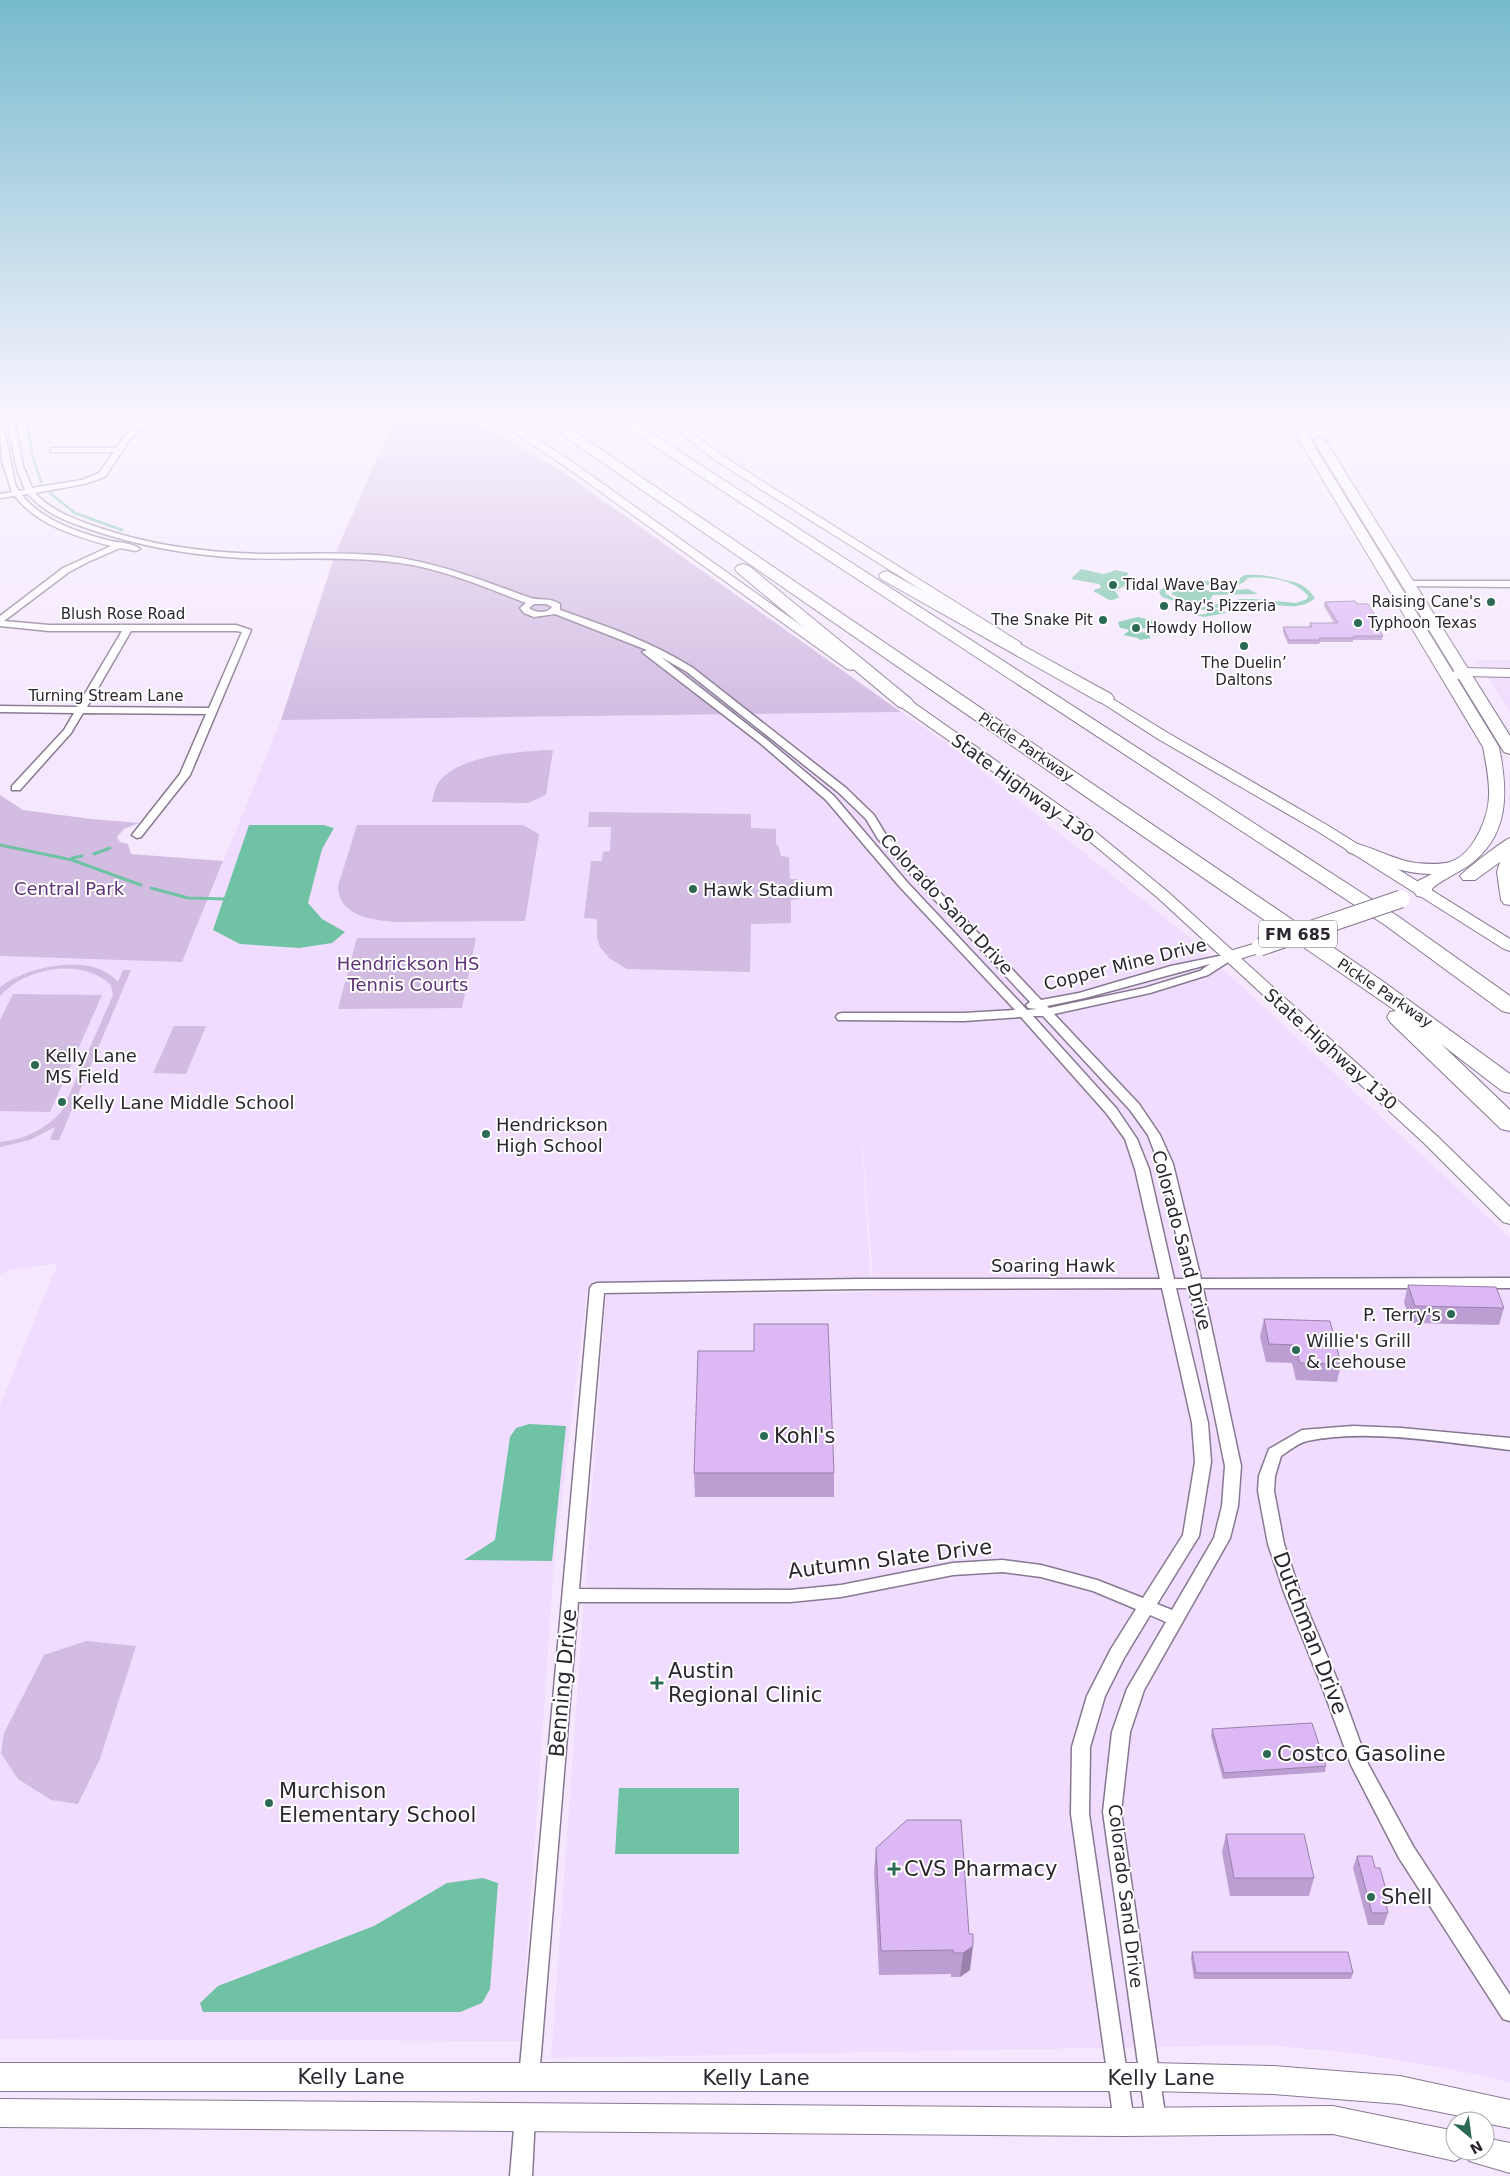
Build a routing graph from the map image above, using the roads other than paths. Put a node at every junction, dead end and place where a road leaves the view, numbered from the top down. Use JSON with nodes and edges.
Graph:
{"nodes":[{"id":1,"x":40,"y":515,"type":"edge"},
{"id":2,"x":60,"y":515,"type":"edge"},
{"id":3,"x":640,"y":515,"type":"edge"},
{"id":4,"x":678,"y":515,"type":"edge"},
{"id":5,"x":686,"y":515,"type":"edge"},
{"id":6,"x":766,"y":515,"type":"edge"},
{"id":7,"x":780,"y":515,"type":"edge"},
{"id":8,"x":809,"y":515,"type":"edge"},
{"id":9,"x":1350,"y":515,"type":"edge"},
{"id":10,"x":1366,"y":515,"type":"edge"},
{"id":11,"x":132,"y":540,"type":"junction"},
{"id":12,"x":118,"y":546,"type":"junction"},
{"id":13,"x":421,"y":567,"type":"junction"},
{"id":14,"x":1510,"y":584,"type":"edge"},
{"id":15,"x":1411,"y":586,"type":"junction"},
{"id":16,"x":1453,"y":586,"type":"junction"},
{"id":17,"x":1510,"y":589,"type":"edge"},
{"id":18,"x":528,"y":604,"type":"junction"},
{"id":19,"x":551,"y":612,"type":"junction"},
{"id":20,"x":0,"y":622,"type":"edge"},
{"id":21,"x":128,"y":628,"type":"junction"},
{"id":22,"x":1510,"y":673,"type":"edge"},
{"id":23,"x":1460,"y":677,"type":"junction"},
{"id":24,"x":1510,"y":682,"type":"edge"},
{"id":25,"x":1105,"y":698,"type":"junction"},
{"id":26,"x":905,"y":703,"type":"junction"},
{"id":27,"x":0,"y":709,"type":"edge"},
{"id":28,"x":80,"y":710,"type":"junction"},
{"id":29,"x":212,"y":711,"type":"junction"},
{"id":30,"x":1510,"y":749,"type":"edge"},
{"id":31,"x":817,"y":787,"type":"junction"},
{"id":32,"x":16,"y":788,"type":"dead end"},
{"id":33,"x":842,"y":790,"type":"junction"},
{"id":34,"x":137,"y":835,"type":"dead end"},
{"id":35,"x":1510,"y":843,"type":"edge"},
{"id":36,"x":1354,"y":848,"type":"junction"},
{"id":37,"x":1510,"y":858,"type":"edge"},
{"id":38,"x":1466,"y":864,"type":"junction"},
{"id":39,"x":1422,"y":892,"type":"junction"},
{"id":40,"x":1510,"y":900,"type":"edge"},
{"id":41,"x":1392,"y":921,"type":"junction"},
{"id":42,"x":1510,"y":946,"type":"edge"},
{"id":43,"x":1326,"y":953,"type":"junction"},
{"id":44,"x":1229,"y":957,"type":"junction"},
{"id":45,"x":1510,"y":992,"type":"edge"},
{"id":46,"x":1510,"y":1006,"type":"edge"},
{"id":47,"x":1042,"y":1008,"type":"junction"},
{"id":48,"x":1020,"y":1009,"type":"junction"},
{"id":49,"x":842,"y":1017,"type":"dead end"},
{"id":50,"x":1510,"y":1086,"type":"edge"},
{"id":51,"x":1510,"y":1124,"type":"edge"},
{"id":52,"x":1510,"y":1218,"type":"edge"},
{"id":53,"x":1169,"y":1283,"type":"junction"},
{"id":54,"x":1195,"y":1283,"type":"junction"},
{"id":55,"x":1510,"y":1283,"type":"edge"},
{"id":56,"x":597,"y":1288,"type":"joint"},
{"id":57,"x":1510,"y":1444,"type":"edge"},
{"id":58,"x":570,"y":1595,"type":"junction"},
{"id":59,"x":1148,"y":1606,"type":"junction"},
{"id":60,"x":1176,"y":1619,"type":"junction"},
{"id":61,"x":1510,"y":2012,"type":"edge"},
{"id":62,"x":0,"y":2077,"type":"edge"},
{"id":63,"x":1151,"y":2077,"type":"junction"},
{"id":64,"x":530,"y":2078,"type":"junction"},
{"id":65,"x":1118,"y":2078,"type":"junction"},
{"id":66,"x":1505,"y":2108,"type":"edge"},
{"id":67,"x":0,"y":2113,"type":"edge"},
{"id":68,"x":525,"y":2117,"type":"junction"},
{"id":69,"x":1156,"y":2121,"type":"junction"},
{"id":70,"x":1124,"y":2122,"type":"junction"},
{"id":71,"x":1445,"y":2144,"type":"edge"},
{"id":72,"x":1495,"y":2155,"type":"edge"},
{"id":73,"x":1510,"y":2158,"type":"edge"},
{"id":74,"x":521,"y":2176,"type":"edge"}],
"edges":[{"from":1,"to":12,"type":"street"},
{"from":2,"to":11,"type":"street"},
{"from":3,"to":26,"type":"main road","name":"State Highway 130"},
{"from":4,"to":26,"type":"highway"},
{"from":5,"to":43,"type":"highway","name":"Pickle Parkway"},
{"from":6,"to":41,"type":"highway"},
{"from":7,"to":25,"type":"highway"},
{"from":8,"to":25,"type":"main road"},
{"from":9,"to":23,"type":"main road","name":"FM 685","number":"FM 685"},
{"from":10,"to":15,"type":"main road","name":"FM 685","number":"FM 685"},
{"from":11,"to":12,"type":"street"},
{"from":11,"to":13,"type":"street"},
{"from":12,"to":13,"type":"street"},
{"from":12,"to":20,"type":"street"},
{"from":13,"to":18,"type":"street"},
{"from":14,"to":16,"type":"street"},
{"from":15,"to":16,"type":"street"},
{"from":15,"to":23,"type":"main road","name":"FM 685","number":"FM 685"},
{"from":16,"to":17,"type":"street"},
{"from":18,"to":19,"type":"street"},
{"from":18,"to":19,"type":"street"},
{"from":19,"to":31,"type":"street","name":"Colorado Sand Drive"},
{"from":19,"to":33,"type":"street","name":"Colorado Sand Drive"},
{"from":20,"to":21,"type":"street","name":"Blush Rose Road"},
{"from":21,"to":28,"type":"street"},
{"from":21,"to":29,"type":"street","name":"Blush Rose Road"},
{"from":22,"to":23,"type":"main road"},
{"from":23,"to":24,"type":"main road"},
{"from":23,"to":30,"type":"main road","name":"FM 685","number":"FM 685"},
{"from":23,"to":38,"type":"main road","name":"FM 685","number":"FM 685"},
{"from":25,"to":36,"type":"main road"},
{"from":26,"to":44,"type":"main road","name":"State Highway 130"},
{"from":27,"to":28,"type":"street","name":"Turning Stream Lane"},
{"from":28,"to":29,"type":"street","name":"Turning Stream Lane"},
{"from":28,"to":32,"type":"street"},
{"from":29,"to":34,"type":"street"},
{"from":31,"to":33,"type":"street"},
{"from":31,"to":48,"type":"street","name":"Colorado Sand Drive"},
{"from":33,"to":47,"type":"street","name":"Colorado Sand Drive"},
{"from":35,"to":39,"type":"main road","name":"FM 685"},
{"from":36,"to":38,"type":"main road"},
{"from":36,"to":39,"type":"main road"},
{"from":37,"to":40,"type":"main road"},
{"from":38,"to":39,"type":"main road","name":"FM 685","number":"FM 685"},
{"from":39,"to":42,"type":"main road"},
{"from":39,"to":44,"type":"main road","name":"FM 685","number":"FM 685","bridge":true},
{"from":41,"to":45,"type":"highway"},
{"from":41,"to":46,"type":"highway"},
{"from":43,"to":50,"type":"highway","name":"Pickle Parkway"},
{"from":43,"to":51,"type":"highway"},
{"from":44,"to":47,"type":"street","name":"Copper Mine Drive"},
{"from":44,"to":52,"type":"main road","name":"State Highway 130"},
{"from":47,"to":48,"type":"street","name":"Copper Mine Drive"},
{"from":47,"to":54,"type":"street","name":"Colorado Sand Drive"},
{"from":48,"to":49,"type":"street","name":"Copper Mine Drive"},
{"from":48,"to":53,"type":"street","name":"Colorado Sand Drive"},
{"from":53,"to":54,"type":"street","name":"Soaring Hawk"},
{"from":53,"to":56,"type":"street","name":"Soaring Hawk"},
{"from":53,"to":59,"type":"street","name":"Colorado Sand Drive"},
{"from":54,"to":55,"type":"street","name":"Soaring Hawk"},
{"from":54,"to":60,"type":"street","name":"Colorado Sand Drive"},
{"from":56,"to":58,"type":"street","name":"Benning Drive"},
{"from":57,"to":61,"type":"street","name":"Dutchman Drive"},
{"from":58,"to":59,"type":"street","name":"Autumn Slate Drive"},
{"from":58,"to":64,"type":"street","name":"Benning Drive"},
{"from":59,"to":60,"type":"street","name":"Autumn Slate Drive"},
{"from":59,"to":65,"type":"street","name":"Colorado Sand Drive"},
{"from":60,"to":63,"type":"street","name":"Colorado Sand Drive"},
{"from":62,"to":64,"type":"main road","name":"Kelly Lane"},
{"from":63,"to":65,"type":"main road","name":"Kelly Lane"},
{"from":63,"to":66,"type":"main road","name":"Kelly Lane"},
{"from":63,"to":69,"type":"street","name":"Colorado Sand Drive"},
{"from":64,"to":65,"type":"main road","name":"Kelly Lane"},
{"from":65,"to":70,"type":"street","name":"Colorado Sand Drive"},
{"from":67,"to":68,"type":"main road","name":"Kelly Lane"},
{"from":68,"to":70,"type":"main road","name":"Kelly Lane"},
{"from":68,"to":74,"type":"street"},
{"from":69,"to":70,"type":"main road","name":"Kelly Lane"},
{"from":69,"to":71,"type":"main road","name":"Kelly Lane"},
{"from":72,"to":73,"type":"main road"}]}
